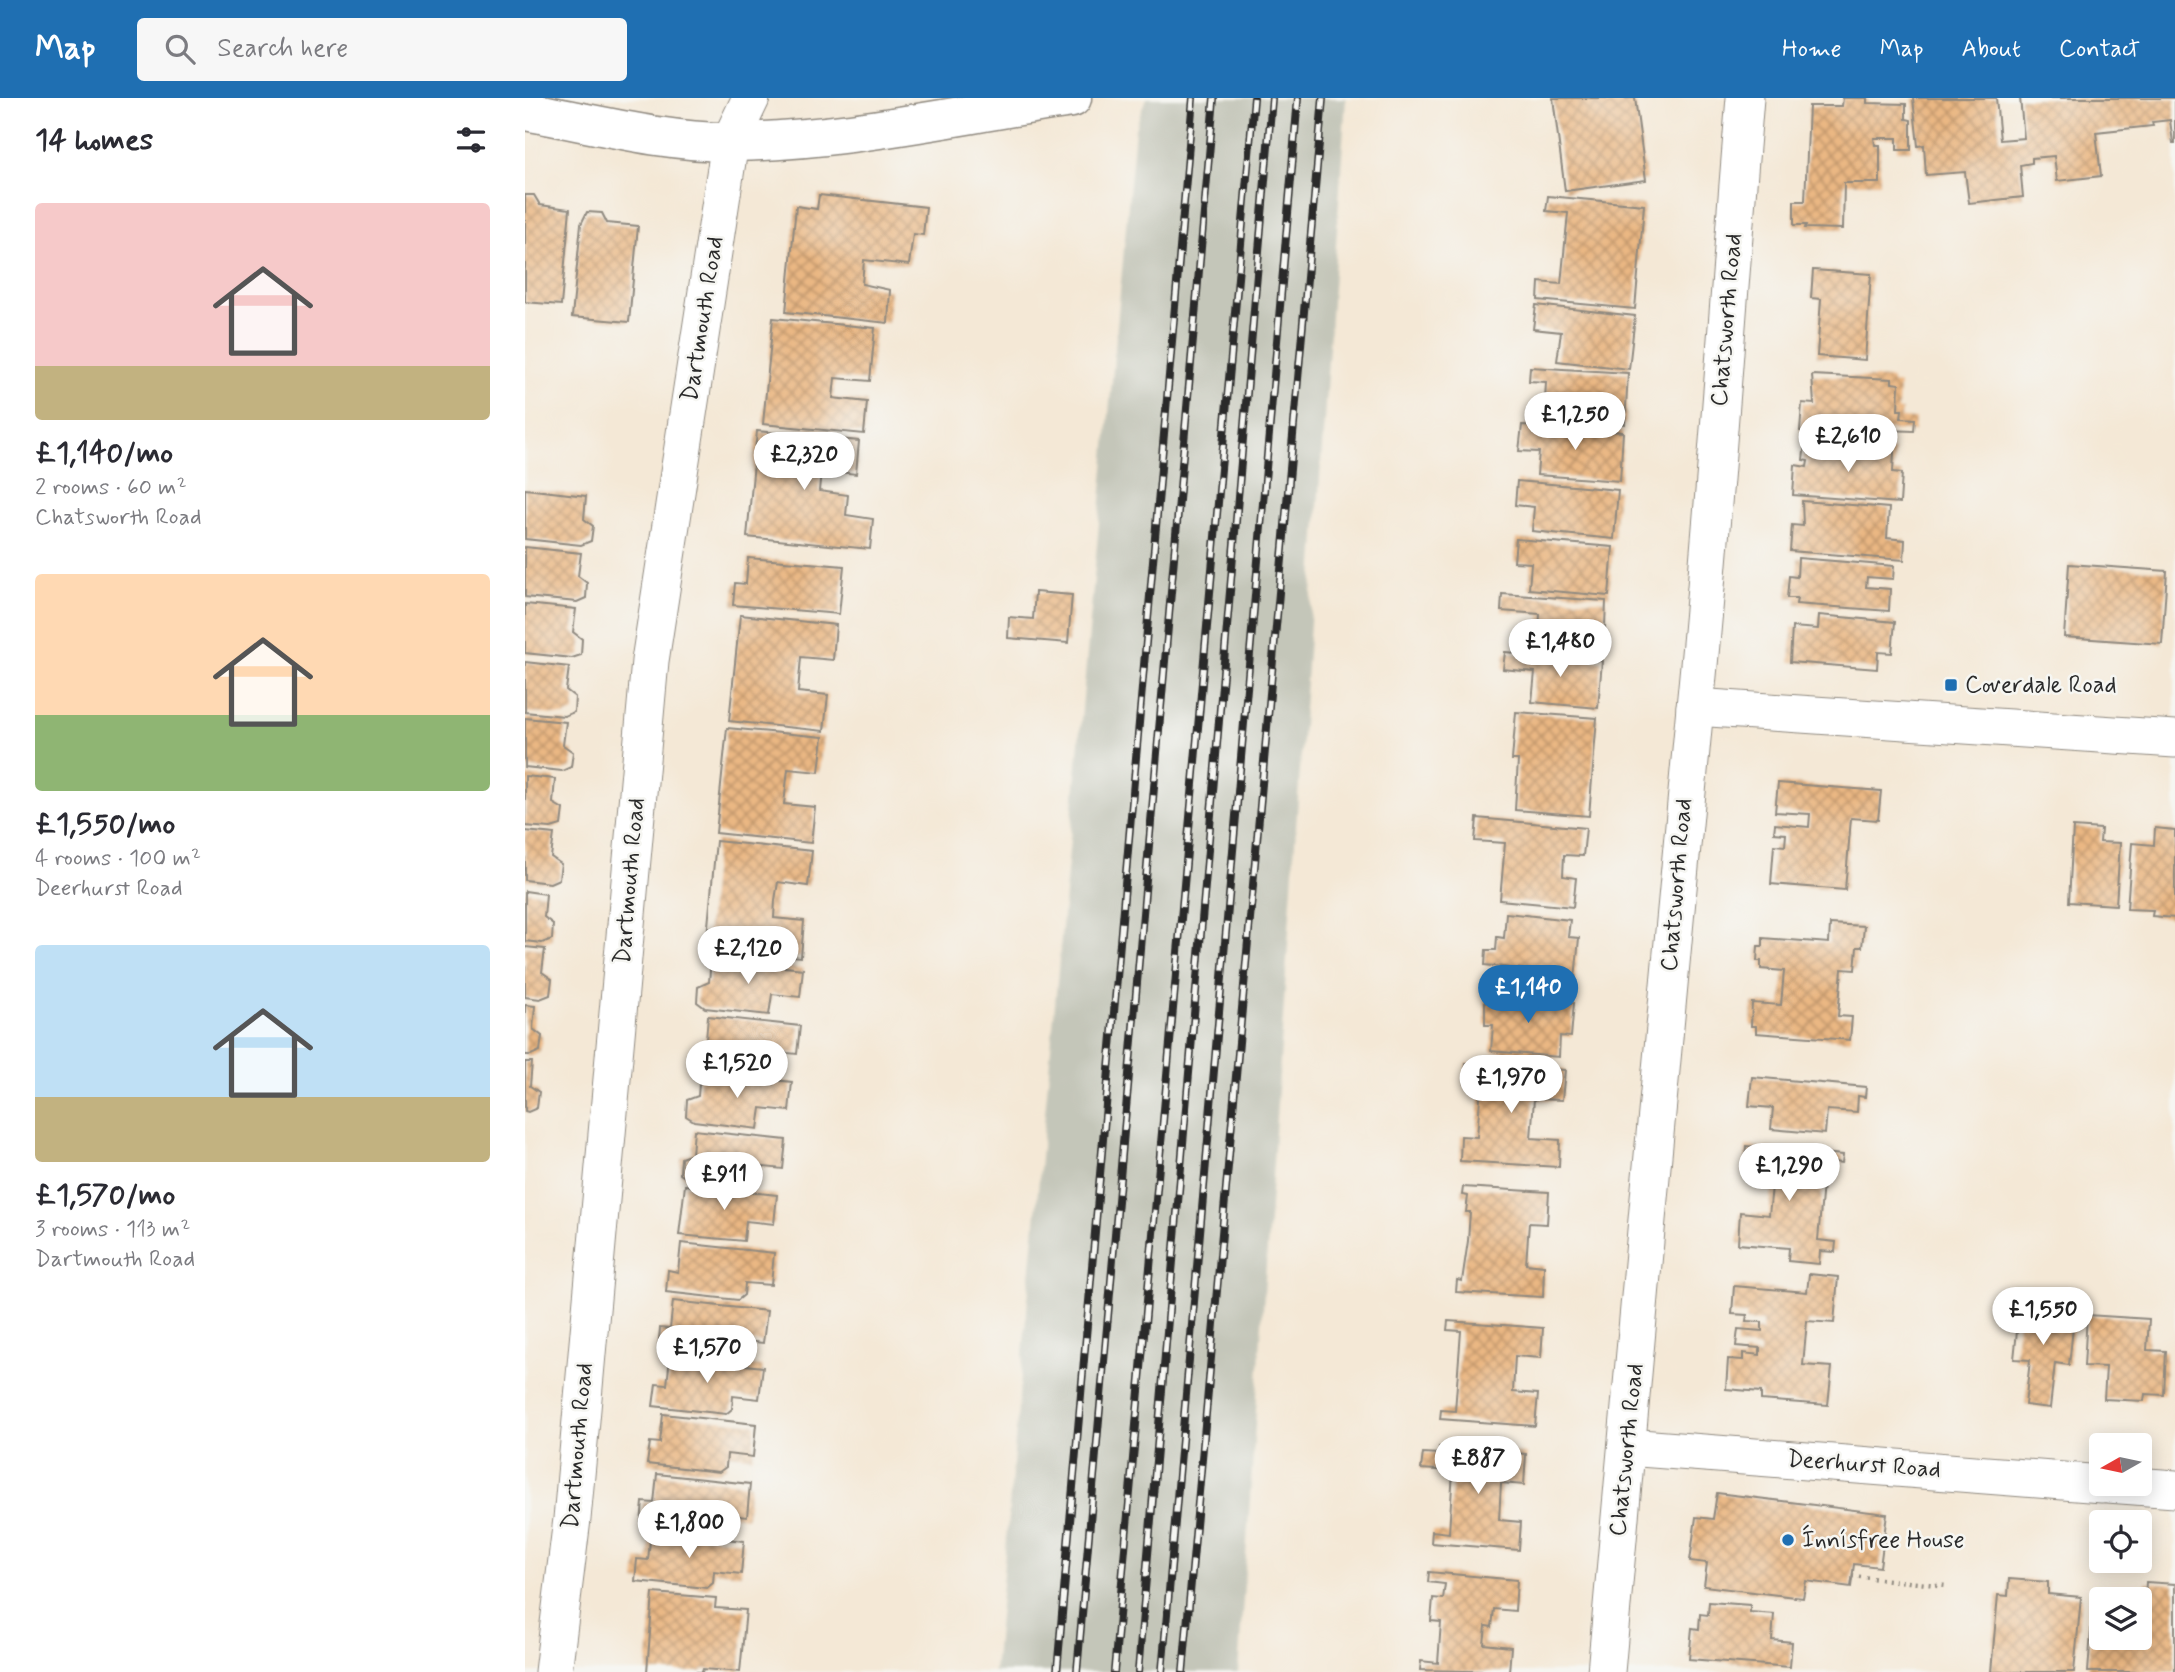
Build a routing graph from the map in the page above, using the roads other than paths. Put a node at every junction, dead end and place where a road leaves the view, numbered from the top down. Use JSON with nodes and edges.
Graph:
{"nodes":[{"id":1,"x":751,"y":98,"type":"edge"},
{"id":2,"x":1745,"y":98,"type":"edge"},
{"id":3,"x":1059,"y":100,"type":"edge"},
{"id":4,"x":525,"y":111,"type":"edge"},
{"id":5,"x":730,"y":142,"type":"junction"},
{"id":6,"x":1695,"y":707,"type":"junction"},
{"id":7,"x":2175,"y":739,"type":"edge"},
{"id":8,"x":1627,"y":1447,"type":"junction"},
{"id":9,"x":2089,"y":1482,"type":"edge"},
{"id":10,"x":2153,"y":1487,"type":"edge"},
{"id":11,"x":2175,"y":1489,"type":"edge"},
{"id":12,"x":553,"y":1672,"type":"edge"},
{"id":13,"x":1606,"y":1672,"type":"edge"}],
"edges":[{"from":1,"to":5,"type":"street","name":"Dartmouth Road"},
{"from":2,"to":6,"type":"street","name":"Chatsworth Road"},
{"from":3,"to":5,"type":"street"},
{"from":4,"to":5,"type":"street"},
{"from":5,"to":12,"type":"street","name":"Dartmouth Road"},
{"from":6,"to":7,"type":"street"},
{"from":6,"to":8,"type":"street","name":"Chatsworth Road"},
{"from":8,"to":9,"type":"street","name":"Deerhurst Road"},
{"from":8,"to":13,"type":"street","name":"Chatsworth Road"},
{"from":10,"to":11,"type":"street"}]}
